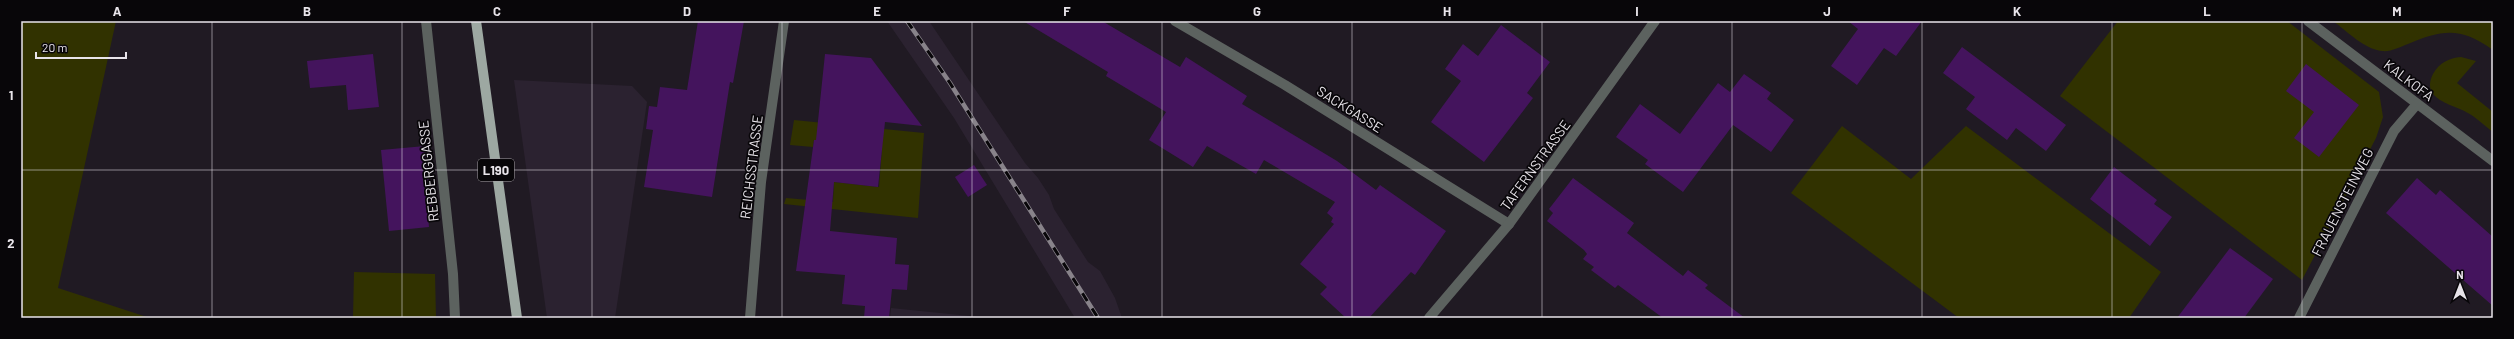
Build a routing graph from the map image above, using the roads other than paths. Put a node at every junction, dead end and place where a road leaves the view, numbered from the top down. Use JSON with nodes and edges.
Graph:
{"nodes":[{"id":1,"x":426,"y":21,"type":"edge"},
{"id":2,"x":476,"y":21,"type":"edge"},
{"id":3,"x":784,"y":21,"type":"edge"},
{"id":4,"x":1175,"y":21,"type":"edge"},
{"id":5,"x":1655,"y":21,"type":"edge"},
{"id":6,"x":2308,"y":21,"type":"edge"},
{"id":7,"x":2417,"y":104,"type":"junction"},
{"id":8,"x":2493,"y":161,"type":"edge"},
{"id":9,"x":1509,"y":224,"type":"junction"},
{"id":10,"x":455,"y":318,"type":"edge"},
{"id":11,"x":517,"y":318,"type":"edge"},
{"id":12,"x":750,"y":318,"type":"edge"},
{"id":13,"x":1429,"y":318,"type":"edge"},
{"id":14,"x":2299,"y":318,"type":"edge"}],
"edges":[{"from":1,"to":10,"type":"street","name":"REBBERGGASSE"},
{"from":2,"to":11,"type":"main road","number":"L190"},
{"from":3,"to":12,"type":"street","name":"REICHSSTRASSE"},
{"from":4,"to":9,"type":"street","name":"SACKGASSE"},
{"from":5,"to":9,"type":"street","name":"TAFERNSTRASSE"},
{"from":6,"to":7,"type":"street","name":"KALKOFA"},
{"from":7,"to":8,"type":"street","name":"KALKOFA"},
{"from":7,"to":14,"type":"street","name":"FRAUENSTEINWEG"},
{"from":9,"to":13,"type":"street","name":"TAFERNSTRASSE"}]}
